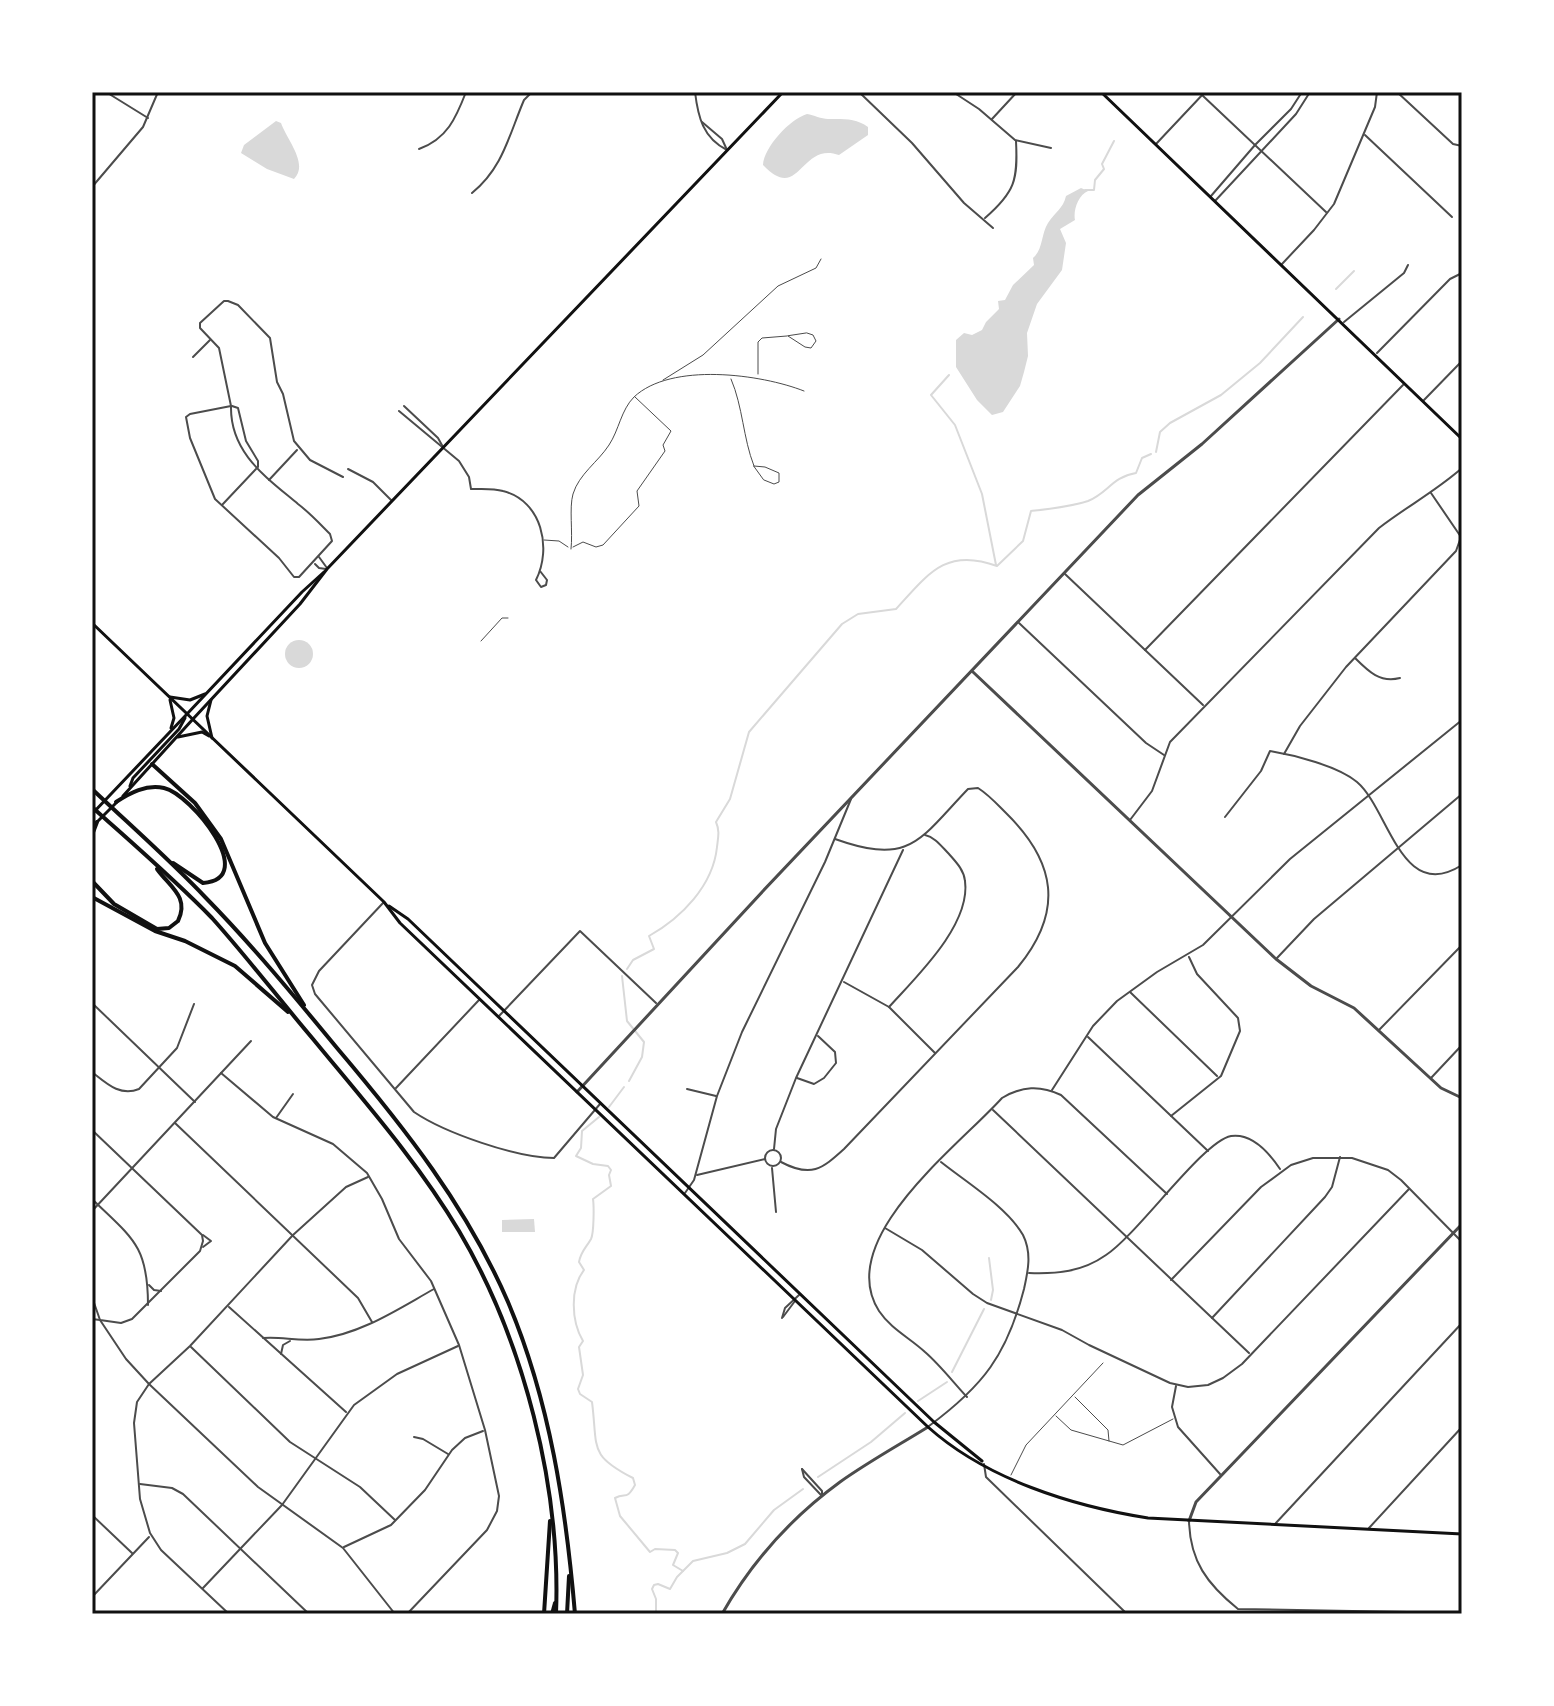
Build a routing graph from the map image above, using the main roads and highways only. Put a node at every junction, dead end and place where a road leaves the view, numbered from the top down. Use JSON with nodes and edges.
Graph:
{"nodes":[{"id":1,"x":783,"y":92,"type":"edge"},
{"id":2,"x":1101,"y":92,"type":"edge"},
{"id":3,"x":1462,"y":439,"type":"edge"},
{"id":4,"x":327,"y":569,"type":"junction"},
{"id":5,"x":92,"y":623,"type":"edge"},
{"id":6,"x":205,"y":694,"type":"junction"},
{"id":7,"x":169,"y":696,"type":"junction"},
{"id":8,"x":211,"y":700,"type":"junction"},
{"id":9,"x":187,"y":714,"type":"junction"},
{"id":10,"x":193,"y":719,"type":"junction"},
{"id":11,"x":169,"y":732,"type":"junction"},
{"id":12,"x":176,"y":738,"type":"junction"},
{"id":13,"x":212,"y":738,"type":"junction"},
{"id":14,"x":152,"y":764,"type":"junction"},
{"id":15,"x":129,"y":790,"type":"junction"},
{"id":16,"x":93,"y":791,"type":"edge"},
{"id":17,"x":116,"y":802,"type":"junction"},
{"id":18,"x":92,"y":807,"type":"edge"},
{"id":19,"x":92,"y":814,"type":"edge"},
{"id":20,"x":97,"y":822,"type":"junction"},
{"id":21,"x":92,"y":827,"type":"edge"},
{"id":22,"x":92,"y":835,"type":"edge"},
{"id":23,"x":151,"y":860,"type":"junction"},
{"id":24,"x":167,"y":860,"type":"junction"},
{"id":25,"x":92,"y":881,"type":"edge"},
{"id":26,"x":92,"y":897,"type":"edge"},
{"id":27,"x":384,"y":902,"type":"junction"},
{"id":28,"x":293,"y":1016,"type":"junction"},
{"id":29,"x":312,"y":1017,"type":"junction"},
{"id":30,"x":763,"y":1269,"type":"junction"},
{"id":31,"x":774,"y":1269,"type":"junction"},
{"id":32,"x":984,"y":1464,"type":"junction"},
{"id":33,"x":550,"y":1511,"type":"junction"},
{"id":34,"x":1462,"y":1534,"type":"edge"},
{"id":35,"x":570,"y":1561,"type":"junction"},
{"id":36,"x":544,"y":1614,"type":"edge"},
{"id":37,"x":554,"y":1614,"type":"edge"},
{"id":38,"x":567,"y":1614,"type":"edge"},
{"id":39,"x":575,"y":1614,"type":"edge"}],
"edges":[{"from":1,"to":4,"type":"main road"},
{"from":2,"to":3,"type":"main road"},
{"from":4,"to":6,"type":"main road"},
{"from":4,"to":8,"type":"main road"},
{"from":5,"to":7,"type":"main road"},
{"from":6,"to":7,"type":"main road"},
{"from":6,"to":9,"type":"main road"},
{"from":7,"to":9,"type":"main road"},
{"from":7,"to":11,"type":"main road"},
{"from":8,"to":10,"type":"main road"},
{"from":8,"to":13,"type":"main road"},
{"from":9,"to":10,"type":"main road"},
{"from":9,"to":11,"type":"main road"},
{"from":9,"to":15,"type":"main road"},
{"from":10,"to":12,"type":"main road"},
{"from":10,"to":13,"type":"main road"},
{"from":11,"to":19,"type":"main road"},
{"from":12,"to":13,"type":"main road"},
{"from":12,"to":14,"type":"main road"},
{"from":13,"to":27,"type":"main road"},
{"from":14,"to":15,"type":"main road"},
{"from":14,"to":29,"type":"highway"},
{"from":15,"to":17,"type":"main road"},
{"from":16,"to":24,"type":"highway"},
{"from":17,"to":20,"type":"main road"},
{"from":17,"to":24,"type":"highway"},
{"from":18,"to":23,"type":"highway"},
{"from":20,"to":21,"type":"main road"},
{"from":20,"to":22,"type":"highway"},
{"from":23,"to":25,"type":"highway"},
{"from":23,"to":28,"type":"highway"},
{"from":24,"to":29,"type":"highway"},
{"from":26,"to":28,"type":"highway"},
{"from":27,"to":30,"type":"main road"},
{"from":27,"to":31,"type":"main road"},
{"from":28,"to":33,"type":"highway"},
{"from":29,"to":35,"type":"highway"},
{"from":30,"to":31,"type":"main road"},
{"from":30,"to":32,"type":"main road"},
{"from":31,"to":32,"type":"main road"},
{"from":32,"to":34,"type":"main road"},
{"from":33,"to":36,"type":"highway"},
{"from":33,"to":37,"type":"highway"},
{"from":35,"to":38,"type":"highway"},
{"from":35,"to":39,"type":"highway"}]}
